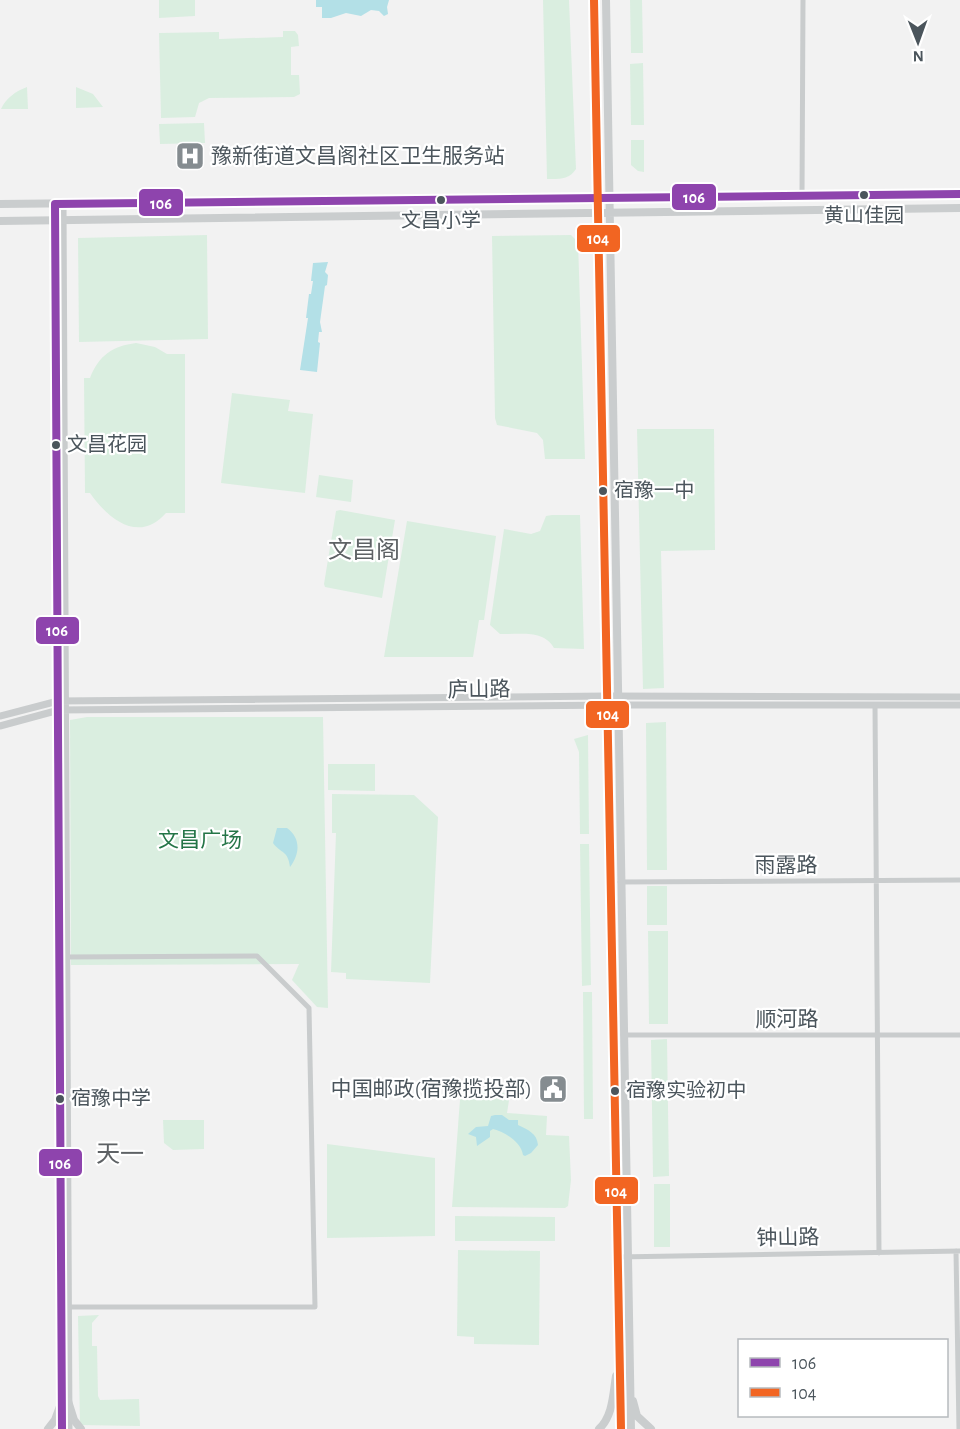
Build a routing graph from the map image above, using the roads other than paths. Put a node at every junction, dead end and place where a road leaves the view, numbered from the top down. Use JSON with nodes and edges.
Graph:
{"nodes":[{"id":1,"x":594,"y":0,"type":"edge"},
{"id":2,"x":606,"y":0,"type":"edge"},
{"id":3,"x":803,"y":0,"type":"edge"},
{"id":4,"x":960,"y":194,"type":"edge"},
{"id":5,"x":801,"y":195,"type":"junction"},
{"id":6,"x":597,"y":197,"type":"junction"},
{"id":7,"x":610,"y":197,"type":"junction"},
{"id":8,"x":0,"y":204,"type":"edge"},
{"id":9,"x":59,"y":204,"type":"junction"},
{"id":10,"x":960,"y":208,"type":"edge"},
{"id":11,"x":598,"y":213,"type":"junction"},
{"id":12,"x":610,"y":213,"type":"junction"},
{"id":13,"x":59,"y":220,"type":"junction"},
{"id":14,"x":0,"y":221,"type":"edge"},
{"id":15,"x":960,"y":696,"type":"edge"},
{"id":16,"x":62,"y":701,"type":"junction"},
{"id":17,"x":607,"y":701,"type":"junction"},
{"id":18,"x":619,"y":701,"type":"junction"},
{"id":19,"x":875,"y":705,"type":"junction"},
{"id":20,"x":960,"y":705,"type":"edge"},
{"id":21,"x":62,"y":710,"type":"junction"},
{"id":22,"x":0,"y":716,"type":"edge"},
{"id":23,"x":0,"y":726,"type":"edge"},
{"id":24,"x":960,"y":880,"type":"edge"},
{"id":25,"x":876,"y":881,"type":"junction"},
{"id":26,"x":612,"y":882,"type":"junction"},
{"id":27,"x":622,"y":882,"type":"junction"},
{"id":28,"x":66,"y":957,"type":"junction"},
{"id":29,"x":58,"y":958,"type":"junction"},
{"id":30,"x":614,"y":1035,"type":"junction"},
{"id":31,"x":624,"y":1035,"type":"junction"},
{"id":32,"x":878,"y":1035,"type":"junction"},
{"id":33,"x":960,"y":1035,"type":"edge"},
{"id":34,"x":958,"y":1251,"type":"edge"},
{"id":35,"x":879,"y":1253,"type":"junction"},
{"id":36,"x":617,"y":1257,"type":"junction"},
{"id":37,"x":627,"y":1257,"type":"junction"},
{"id":38,"x":65,"y":1307,"type":"junction"},
{"id":39,"x":629,"y":1355,"type":"junction"},
{"id":40,"x":619,"y":1356,"type":"junction"},
{"id":41,"x":65,"y":1401,"type":"junction"},
{"id":42,"x":48,"y":1429,"type":"edge"},
{"id":43,"x":62,"y":1429,"type":"edge"},
{"id":44,"x":69,"y":1429,"type":"edge"},
{"id":45,"x":81,"y":1429,"type":"edge"},
{"id":46,"x":599,"y":1429,"type":"edge"},
{"id":47,"x":621,"y":1429,"type":"edge"},
{"id":48,"x":630,"y":1429,"type":"edge"},
{"id":49,"x":651,"y":1429,"type":"edge"},
{"id":50,"x":959,"y":1429,"type":"edge"}],
"edges":[{"from":1,"to":6,"type":"main road"},
{"from":2,"to":7,"type":"main road"},
{"from":3,"to":5,"type":"street"},
{"from":4,"to":5,"type":"main road"},
{"from":5,"to":7,"type":"main road"},
{"from":6,"to":7,"type":"main road"},
{"from":6,"to":9,"type":"main road"},
{"from":6,"to":11,"type":"main road"},
{"from":7,"to":12,"type":"main road"},
{"from":8,"to":9,"type":"main road"},
{"from":9,"to":13,"type":"street"},
{"from":10,"to":12,"type":"main road"},
{"from":11,"to":12,"type":"main road"},
{"from":11,"to":13,"type":"main road"},
{"from":11,"to":17,"type":"main road"},
{"from":12,"to":18,"type":"main road"},
{"from":13,"to":14,"type":"main road"},
{"from":13,"to":16,"type":"street"},
{"from":15,"to":18,"type":"street","name":"庐山路"},
{"from":16,"to":17,"type":"street","name":"庐山路"},
{"from":16,"to":21,"type":"street"},
{"from":16,"to":22,"type":"street","name":"庐山路"},
{"from":17,"to":18,"type":"street","name":"庐山路"},
{"from":17,"to":21,"type":"street","name":"庐山路"},
{"from":17,"to":26,"type":"main road"},
{"from":18,"to":19,"type":"street","name":"庐山路"},
{"from":18,"to":27,"type":"main road"},
{"from":19,"to":20,"type":"street","name":"庐山路"},
{"from":19,"to":25,"type":"street"},
{"from":21,"to":23,"type":"street","name":"庐山路"},
{"from":21,"to":28,"type":"street"},
{"from":21,"to":29,"type":"street"},
{"from":24,"to":25,"type":"street","name":"雨露路"},
{"from":25,"to":27,"type":"street","name":"雨露路"},
{"from":25,"to":32,"type":"street"},
{"from":26,"to":27,"type":"street","name":"雨露路"},
{"from":26,"to":30,"type":"main road"},
{"from":27,"to":31,"type":"main road"},
{"from":28,"to":29,"type":"street"},
{"from":28,"to":38,"type":"street"},
{"from":28,"to":38,"type":"street"},
{"from":29,"to":38,"type":"street"},
{"from":30,"to":31,"type":"street","name":"顺河路"},
{"from":30,"to":36,"type":"main road"},
{"from":31,"to":32,"type":"street","name":"顺河路"},
{"from":31,"to":37,"type":"main road"},
{"from":32,"to":33,"type":"street","name":"顺河路"},
{"from":32,"to":35,"type":"street"},
{"from":34,"to":35,"type":"street","name":"钟山路"},
{"from":34,"to":50,"type":"street"},
{"from":35,"to":37,"type":"street","name":"钟山路"},
{"from":36,"to":37,"type":"street","name":"钟山路"},
{"from":36,"to":40,"type":"main road"},
{"from":37,"to":39,"type":"main road"},
{"from":38,"to":41,"type":"street"},
{"from":39,"to":48,"type":"main road"},
{"from":39,"to":49,"type":"main road"},
{"from":40,"to":46,"type":"main road"},
{"from":40,"to":47,"type":"main road"},
{"from":41,"to":42,"type":"main road"},
{"from":41,"to":43,"type":"street"},
{"from":41,"to":44,"type":"street"},
{"from":41,"to":45,"type":"main road"}]}
